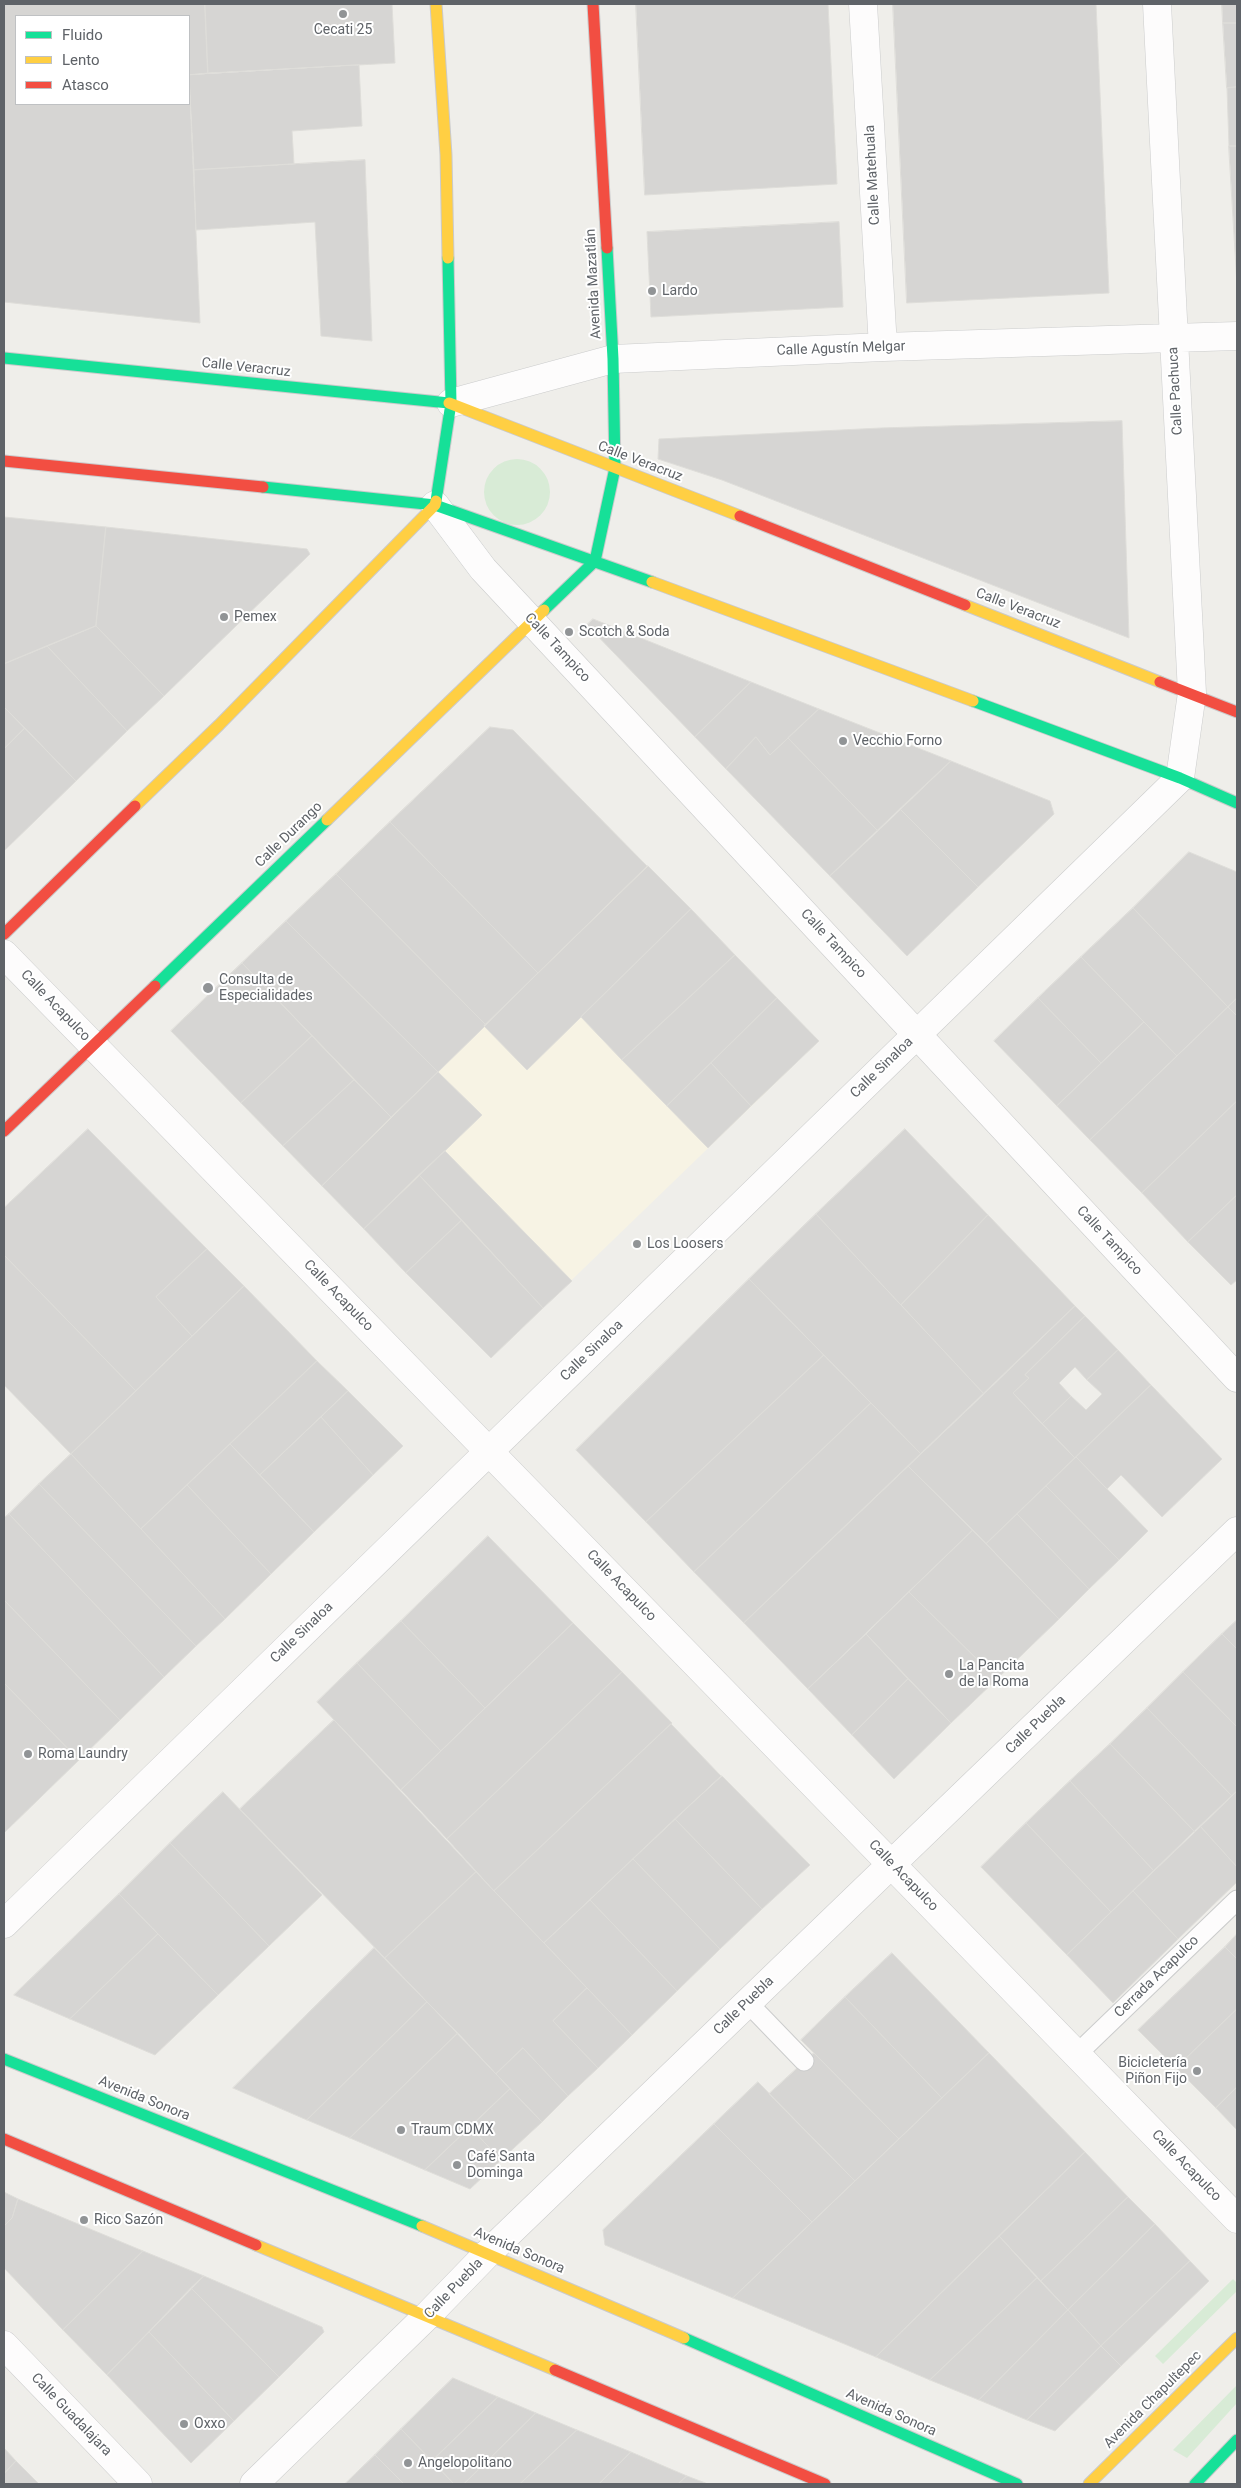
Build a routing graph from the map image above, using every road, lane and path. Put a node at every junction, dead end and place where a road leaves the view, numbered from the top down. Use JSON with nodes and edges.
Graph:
{"nodes":[{"id":1,"x":436,"y":4,"type":"edge"},
{"id":2,"x":593,"y":4,"type":"edge"},
{"id":3,"x":863,"y":4,"type":"edge"},
{"id":4,"x":1157,"y":4,"type":"edge"},
{"id":5,"x":1237,"y":336,"type":"edge"},
{"id":6,"x":1174,"y":339,"type":"junction"},
{"id":7,"x":883,"y":347,"type":"junction"},
{"id":8,"x":4,"y":358,"type":"edge"},
{"id":9,"x":613,"y":358,"type":"junction"},
{"id":10,"x":451,"y":403,"type":"junction"},
{"id":11,"x":4,"y":461,"type":"edge"},
{"id":12,"x":615,"y":468,"type":"junction"},
{"id":13,"x":435,"y":505,"type":"junction"},
{"id":14,"x":595,"y":561,"type":"junction"},
{"id":15,"x":532,"y":621,"type":"junction"},
{"id":16,"x":1192,"y":693,"type":"junction"},
{"id":17,"x":1237,"y":712,"type":"edge"},
{"id":18,"x":1180,"y":778,"type":"junction"},
{"id":19,"x":1237,"y":803,"type":"edge"},
{"id":20,"x":4,"y":934,"type":"edge"},
{"id":21,"x":4,"y":954,"type":"edge"},
{"id":22,"x":916,"y":1034,"type":"junction"},
{"id":23,"x":93,"y":1045,"type":"junction"},
{"id":24,"x":4,"y":1131,"type":"edge"},
{"id":25,"x":1237,"y":1378,"type":"edge"},
{"id":26,"x":489,"y":1451,"type":"junction"},
{"id":27,"x":1237,"y":1531,"type":"edge"},
{"id":28,"x":892,"y":1864,"type":"junction"},
{"id":29,"x":1237,"y":1900,"type":"edge"},
{"id":30,"x":4,"y":1924,"type":"edge"},
{"id":31,"x":748,"y":2003,"type":"junction"},
{"id":32,"x":1076,"y":2054,"type":"junction"},
{"id":33,"x":4,"y":2059,"type":"edge"},
{"id":34,"x":804,"y":2061,"type":"dead end"},
{"id":35,"x":4,"y":2139,"type":"edge"},
{"id":36,"x":1237,"y":2219,"type":"edge"},
{"id":37,"x":488,"y":2253,"type":"junction"},
{"id":38,"x":427,"y":2316,"type":"junction"},
{"id":39,"x":1237,"y":2338,"type":"edge"},
{"id":40,"x":4,"y":2345,"type":"edge"},
{"id":41,"x":1237,"y":2440,"type":"edge"},
{"id":42,"x":138,"y":2484,"type":"edge"},
{"id":43,"x":254,"y":2484,"type":"edge"},
{"id":44,"x":825,"y":2484,"type":"edge"},
{"id":45,"x":1017,"y":2484,"type":"edge"},
{"id":46,"x":1089,"y":2484,"type":"edge"},
{"id":47,"x":1195,"y":2484,"type":"edge"}],
"edges":[{"from":1,"to":10,"type":"main road"},
{"from":2,"to":9,"type":"main road","name":"Avenida Mazatlán"},
{"from":3,"to":7,"type":"street","name":"Calle Matehuala"},
{"from":4,"to":6,"type":"street","name":"Calle Pachuca"},
{"from":5,"to":6,"type":"street","name":"Calle Agustín Melgar"},
{"from":6,"to":7,"type":"street","name":"Calle Agustín Melgar"},
{"from":6,"to":16,"type":"street","name":"Calle Pachuca"},
{"from":7,"to":9,"type":"street","name":"Calle Agustín Melgar"},
{"from":8,"to":10,"type":"main road","name":"Calle Veracruz"},
{"from":9,"to":10,"type":"street","name":"Calle Agustín Melgar"},
{"from":9,"to":12,"type":"main road","name":"Avenida Mazatlán"},
{"from":10,"to":12,"type":"main road","name":"Calle Veracruz"},
{"from":10,"to":13,"type":"main road"},
{"from":11,"to":13,"type":"main road"},
{"from":12,"to":14,"type":"main road","name":"Avenida Mazatlán"},
{"from":12,"to":16,"type":"main road","name":"Calle Veracruz"},
{"from":13,"to":14,"type":"main road"},
{"from":13,"to":15,"type":"street","name":"Calle Tampico"},
{"from":13,"to":20,"type":"main road"},
{"from":14,"to":15,"type":"main road","name":"Calle Durango"},
{"from":14,"to":18,"type":"main road"},
{"from":15,"to":22,"type":"street","name":"Calle Tampico"},
{"from":15,"to":23,"type":"main road","name":"Calle Durango"},
{"from":16,"to":17,"type":"main road","name":"Calle Veracruz"},
{"from":16,"to":18,"type":"street","name":"Calle Pachuca"},
{"from":18,"to":19,"type":"main road"},
{"from":18,"to":22,"type":"street","name":"Calle Sinaloa"},
{"from":21,"to":23,"type":"street","name":"Calle Acapulco"},
{"from":22,"to":25,"type":"street","name":"Calle Tampico"},
{"from":22,"to":26,"type":"street","name":"Calle Sinaloa"},
{"from":23,"to":24,"type":"main road","name":"Calle Durango"},
{"from":23,"to":26,"type":"street","name":"Calle Acapulco"},
{"from":26,"to":28,"type":"street","name":"Calle Acapulco"},
{"from":26,"to":30,"type":"street","name":"Calle Sinaloa"},
{"from":27,"to":28,"type":"street","name":"Calle Puebla"},
{"from":28,"to":31,"type":"street","name":"Calle Puebla"},
{"from":28,"to":32,"type":"street","name":"Calle Acapulco"},
{"from":29,"to":32,"type":"lane","name":"Cerrada Acapulco"},
{"from":31,"to":34,"type":"lane"},
{"from":31,"to":37,"type":"street","name":"Calle Puebla"},
{"from":32,"to":36,"type":"street","name":"Calle Acapulco"},
{"from":33,"to":37,"type":"main road","name":"Avenida Sonora"},
{"from":35,"to":38,"type":"main road"},
{"from":37,"to":38,"type":"street","name":"Calle Puebla"},
{"from":37,"to":45,"type":"main road","name":"Avenida Sonora"},
{"from":38,"to":43,"type":"street","name":"Calle Puebla"},
{"from":38,"to":44,"type":"main road"},
{"from":39,"to":46,"type":"main road","name":"Avenida Chapultepec"},
{"from":40,"to":42,"type":"street","name":"Calle Guadalajara"},
{"from":41,"to":47,"type":"main road"}]}
